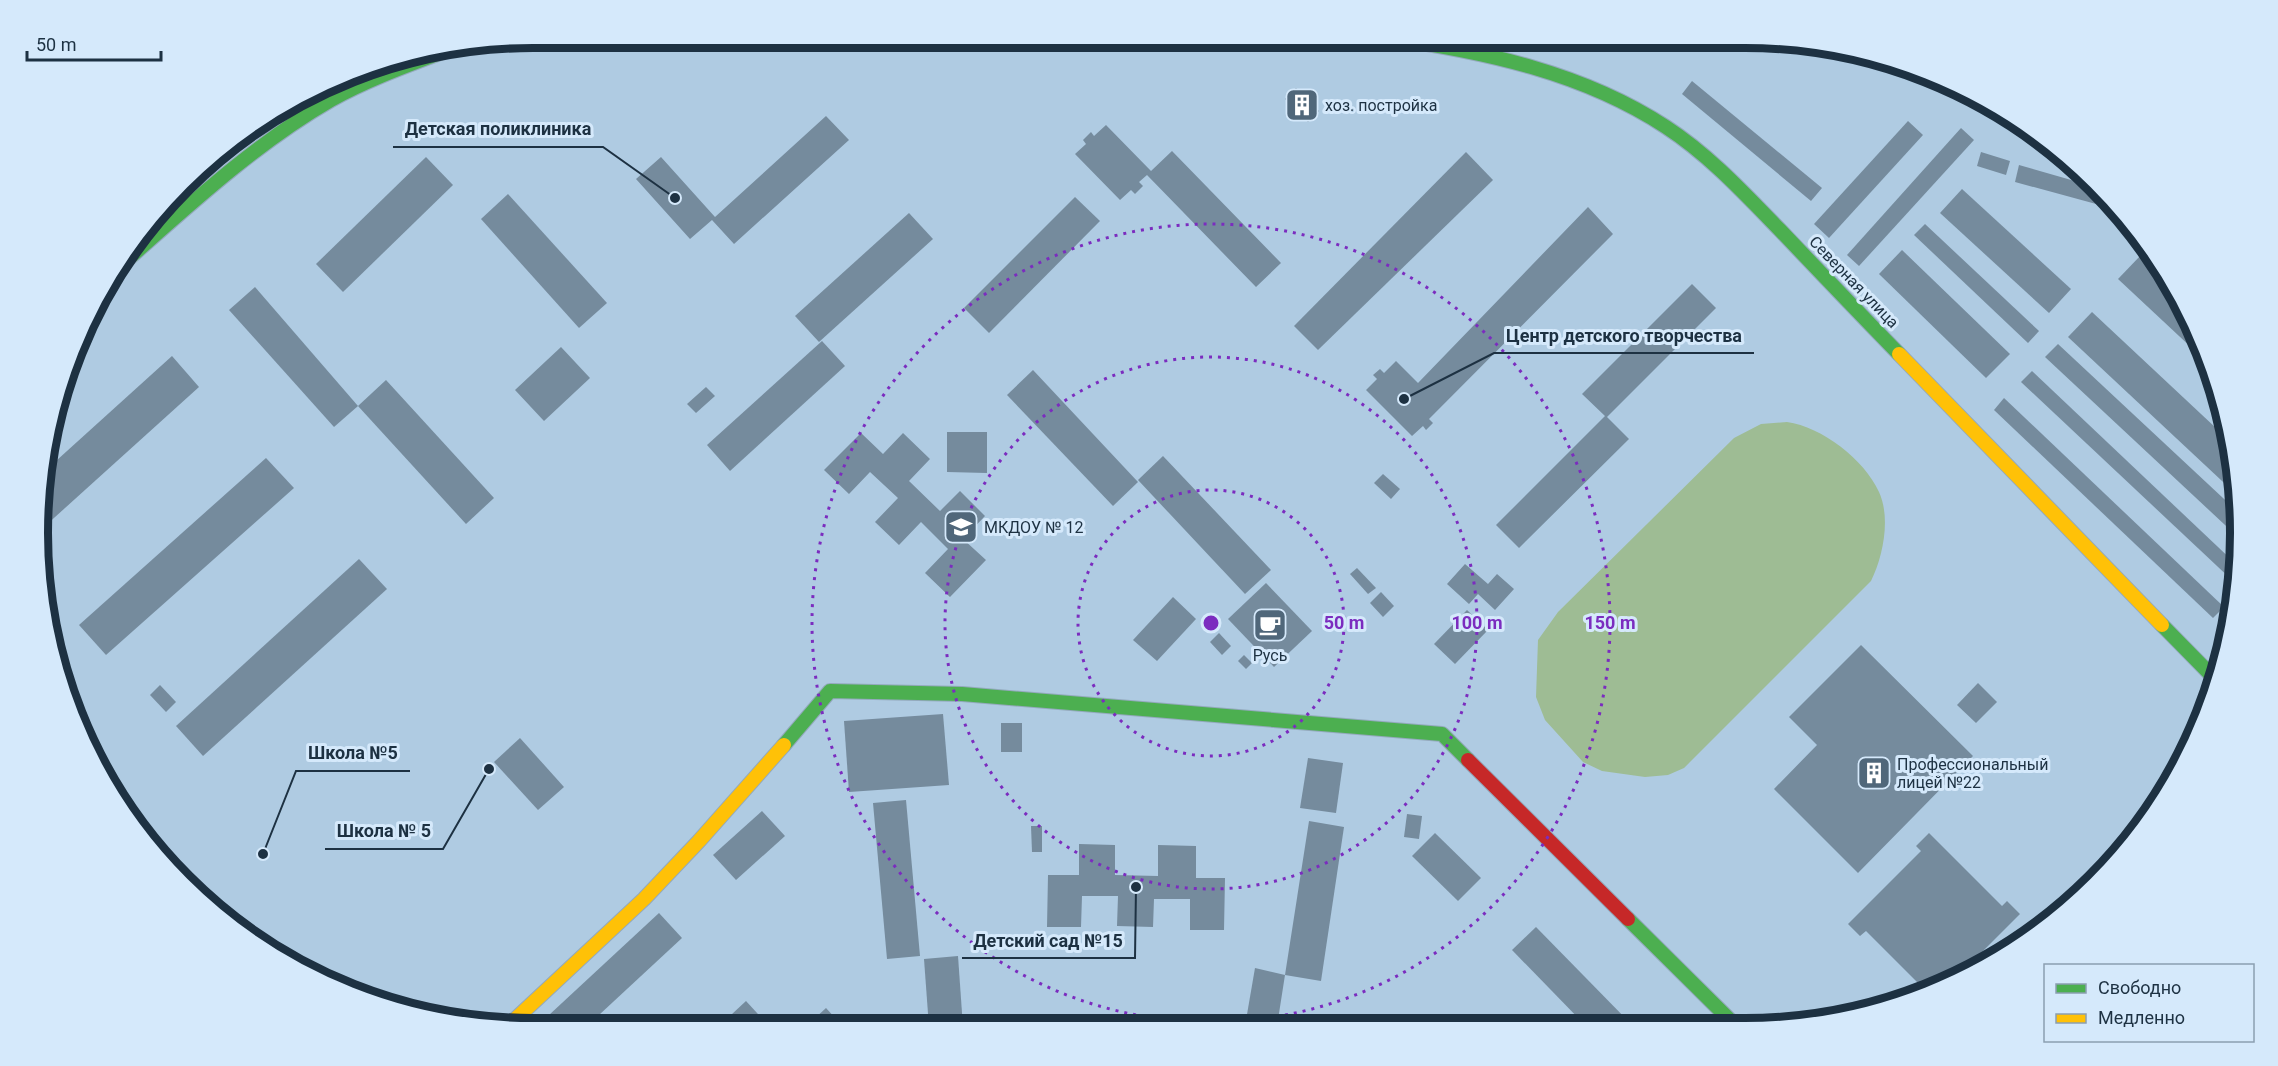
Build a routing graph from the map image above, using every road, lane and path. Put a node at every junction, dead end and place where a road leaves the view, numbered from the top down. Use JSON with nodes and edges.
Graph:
{"nodes":[{"id":1,"x":1446,"y":48,"type":"edge"},
{"id":2,"x":412,"y":64,"type":"edge"},
{"id":3,"x":141,"y":247,"type":"edge"},
{"id":4,"x":2209,"y":673,"type":"edge"},
{"id":5,"x":517,"y":1018,"type":"edge"},
{"id":6,"x":1728,"y":1018,"type":"edge"}],
"edges":[{"from":1,"to":4,"type":"street","name":"Северная улица"},
{"from":2,"to":3,"type":"street"},
{"from":5,"to":6,"type":"street"}]}
